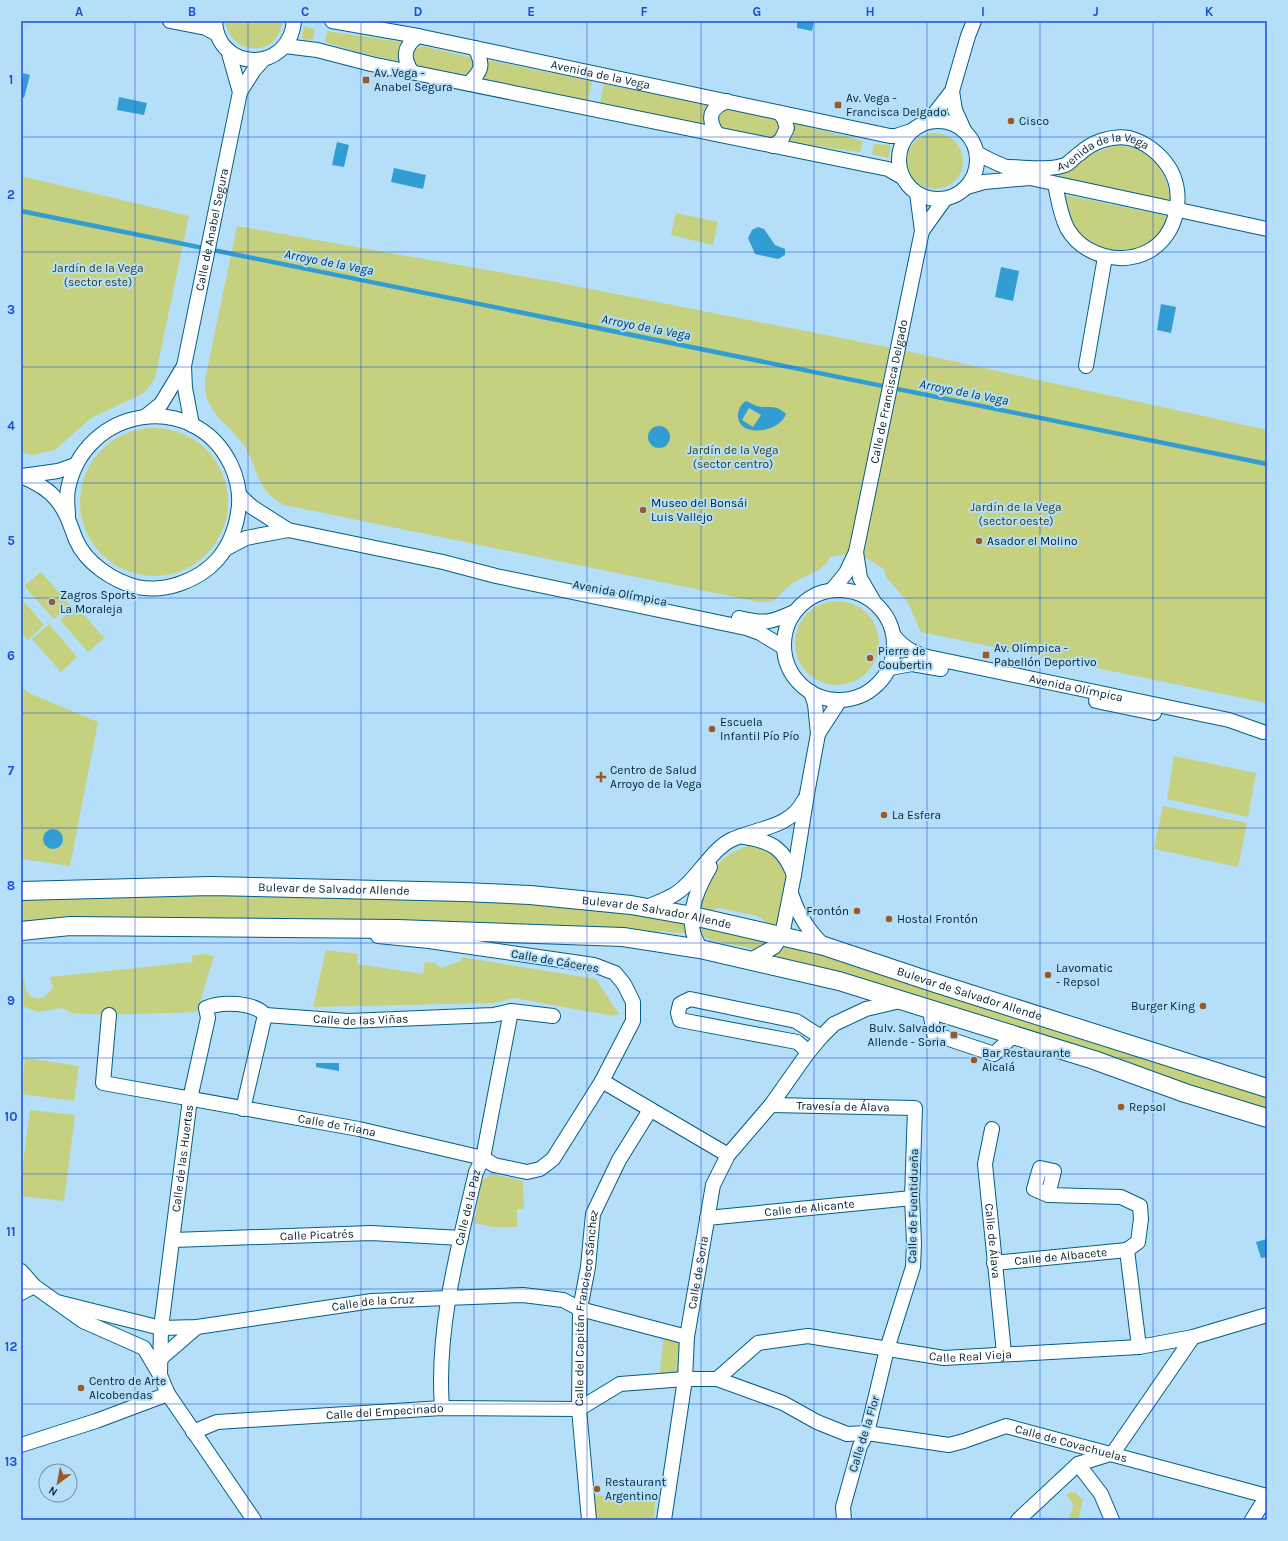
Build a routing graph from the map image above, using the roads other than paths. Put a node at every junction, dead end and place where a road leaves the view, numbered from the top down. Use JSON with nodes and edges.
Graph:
{"nodes":[{"id":1,"x":170,"y":21,"type":"edge"},
{"id":2,"x":294,"y":21,"type":"edge"},
{"id":3,"x":332,"y":21,"type":"edge"},
{"id":4,"x":974,"y":21,"type":"edge"},
{"id":5,"x":216,"y":27,"type":"edge"},
{"id":6,"x":418,"y":36,"type":"junction"},
{"id":7,"x":285,"y":46,"type":"junction"},
{"id":8,"x":475,"y":48,"type":"junction"},
{"id":9,"x":228,"y":50,"type":"junction"},
{"id":10,"x":263,"y":60,"type":"junction"},
{"id":11,"x":412,"y":72,"type":"junction"},
{"id":12,"x":469,"y":83,"type":"junction"},
{"id":13,"x":952,"y":91,"type":"junction"},
{"id":14,"x":240,"y":92,"type":"junction"},
{"id":15,"x":727,"y":101,"type":"junction"},
{"id":16,"x":780,"y":113,"type":"junction"},
{"id":17,"x":928,"y":122,"type":"junction"},
{"id":18,"x":964,"y":130,"type":"junction"},
{"id":19,"x":911,"y":131,"type":"junction"},
{"id":20,"x":717,"y":134,"type":"junction"},
{"id":21,"x":773,"y":146,"type":"junction"},
{"id":22,"x":977,"y":153,"type":"junction"},
{"id":23,"x":1007,"y":167,"type":"junction"},
{"id":24,"x":902,"y":177,"type":"junction"},
{"id":25,"x":1030,"y":178,"type":"junction"},
{"id":26,"x":1055,"y":184,"type":"junction"},
{"id":27,"x":967,"y":187,"type":"junction"},
{"id":28,"x":917,"y":193,"type":"junction"},
{"id":29,"x":945,"y":199,"type":"junction"},
{"id":30,"x":1177,"y":210,"type":"junction"},
{"id":31,"x":1267,"y":229,"type":"edge"},
{"id":32,"x":922,"y":231,"type":"junction"},
{"id":33,"x":1105,"y":257,"type":"junction"},
{"id":34,"x":184,"y":366,"type":"junction"},
{"id":35,"x":1086,"y":366,"type":"dead end"},
{"id":36,"x":146,"y":416,"type":"junction"},
{"id":37,"x":192,"y":425,"type":"junction"},
{"id":38,"x":75,"y":465,"type":"junction"},
{"id":39,"x":22,"y":476,"type":"edge"},
{"id":40,"x":240,"y":496,"type":"junction"},
{"id":41,"x":68,"y":516,"type":"junction"},
{"id":42,"x":288,"y":530,"type":"junction"},
{"id":43,"x":227,"y":548,"type":"junction"},
{"id":44,"x":856,"y":552,"type":"junction"},
{"id":45,"x":443,"y":562,"type":"junction"},
{"id":46,"x":832,"y":590,"type":"junction"},
{"id":47,"x":874,"y":602,"type":"junction"},
{"id":48,"x":794,"y":612,"type":"junction"},
{"id":49,"x":894,"y":636,"type":"junction"},
{"id":50,"x":784,"y":646,"type":"junction"},
{"id":51,"x":890,"y":668,"type":"junction"},
{"id":52,"x":811,"y":692,"type":"junction"},
{"id":53,"x":840,"y":700,"type":"junction"},
{"id":54,"x":1265,"y":732,"type":"edge"},
{"id":55,"x":818,"y":734,"type":"junction"},
{"id":56,"x":806,"y":794,"type":"junction"},
{"id":57,"x":742,"y":837,"type":"junction"},
{"id":58,"x":720,"y":849,"type":"junction"},
{"id":59,"x":794,"y":876,"type":"junction"},
{"id":60,"x":22,"y":890,"type":"edge"},
{"id":61,"x":791,"y":893,"type":"junction"},
{"id":62,"x":645,"y":908,"type":"junction"},
{"id":63,"x":693,"y":916,"type":"junction"},
{"id":64,"x":302,"y":928,"type":"junction"},
{"id":65,"x":21,"y":931,"type":"edge"},
{"id":66,"x":782,"y":935,"type":"junction"},
{"id":67,"x":824,"y":946,"type":"junction"},
{"id":68,"x":700,"y":949,"type":"junction"},
{"id":69,"x":749,"y":961,"type":"junction"},
{"id":70,"x":900,"y":1001,"type":"junction"},
{"id":71,"x":511,"y":1011,"type":"junction"},
{"id":72,"x":109,"y":1015,"type":"dead end"},
{"id":73,"x":265,"y":1015,"type":"junction"},
{"id":74,"x":553,"y":1016,"type":"dead end"},
{"id":75,"x":821,"y":1037,"type":"junction"},
{"id":76,"x":807,"y":1054,"type":"junction"},
{"id":77,"x":602,"y":1081,"type":"junction"},
{"id":78,"x":1267,"y":1088,"type":"edge"},
{"id":79,"x":190,"y":1099,"type":"junction"},
{"id":80,"x":771,"y":1105,"type":"junction"},
{"id":81,"x":915,"y":1108,"type":"joint"},
{"id":82,"x":243,"y":1109,"type":"junction"},
{"id":83,"x":650,"y":1110,"type":"junction"},
{"id":84,"x":1267,"y":1118,"type":"edge"},
{"id":85,"x":992,"y":1129,"type":"dead end"},
{"id":86,"x":728,"y":1155,"type":"junction"},
{"id":87,"x":483,"y":1158,"type":"junction"},
{"id":88,"x":1048,"y":1196,"type":"dead end"},
{"id":89,"x":912,"y":1198,"type":"junction"},
{"id":90,"x":707,"y":1218,"type":"junction"},
{"id":91,"x":461,"y":1238,"type":"junction"},
{"id":92,"x":173,"y":1240,"type":"junction"},
{"id":93,"x":1127,"y":1250,"type":"junction"},
{"id":94,"x":994,"y":1263,"type":"junction"},
{"id":95,"x":21,"y":1270,"type":"edge"},
{"id":96,"x":34,"y":1286,"type":"junction"},
{"id":97,"x":21,"y":1293,"type":"edge"},
{"id":98,"x":449,"y":1297,"type":"junction"},
{"id":99,"x":57,"y":1302,"type":"junction"},
{"id":100,"x":580,"y":1309,"type":"junction"},
{"id":101,"x":1267,"y":1315,"type":"edge"},
{"id":102,"x":197,"y":1327,"type":"junction"},
{"id":103,"x":161,"y":1328,"type":"junction"},
{"id":104,"x":1193,"y":1337,"type":"junction"},
{"id":105,"x":687,"y":1338,"type":"junction"},
{"id":106,"x":1139,"y":1347,"type":"junction"},
{"id":107,"x":888,"y":1349,"type":"junction"},
{"id":108,"x":1004,"y":1353,"type":"junction"},
{"id":109,"x":160,"y":1359,"type":"junction"},
{"id":110,"x":160,"y":1375,"type":"junction"},
{"id":111,"x":685,"y":1379,"type":"junction"},
{"id":112,"x":717,"y":1379,"type":"junction"},
{"id":113,"x":168,"y":1394,"type":"junction"},
{"id":114,"x":442,"y":1408,"type":"junction"},
{"id":115,"x":579,"y":1409,"type":"junction"},
{"id":116,"x":193,"y":1432,"type":"junction"},
{"id":117,"x":867,"y":1433,"type":"junction"},
{"id":118,"x":21,"y":1445,"type":"edge"},
{"id":119,"x":1113,"y":1454,"type":"junction"},
{"id":120,"x":1078,"y":1464,"type":"junction"},
{"id":121,"x":1267,"y":1496,"type":"edge"},
{"id":122,"x":844,"y":1514,"type":"edge"},
{"id":123,"x":254,"y":1520,"type":"edge"},
{"id":124,"x":589,"y":1520,"type":"edge"},
{"id":125,"x":664,"y":1520,"type":"edge"},
{"id":126,"x":833,"y":1520,"type":"edge"},
{"id":127,"x":1018,"y":1520,"type":"edge"},
{"id":128,"x":1112,"y":1520,"type":"edge"},
{"id":129,"x":1252,"y":1520,"type":"edge"}],
"edges":[{"from":1,"to":5,"type":"street"},
{"from":2,"to":7,"type":"street"},
{"from":3,"to":6,"type":"street","name":"Avenida de la Vega"},
{"from":4,"to":13,"type":"street"},
{"from":5,"to":9,"type":"street"},
{"from":6,"to":8,"type":"street","name":"Avenida de la Vega"},
{"from":6,"to":11,"type":"street"},
{"from":7,"to":10,"type":"street"},
{"from":7,"to":11,"type":"street"},
{"from":8,"to":12,"type":"street"},
{"from":8,"to":15,"type":"street","name":"Avenida de la Vega"},
{"from":9,"to":10,"type":"street"},
{"from":9,"to":14,"type":"street","name":"Calle de Anabel Segura"},
{"from":10,"to":14,"type":"street","name":"Calle de Anabel Segura"},
{"from":11,"to":12,"type":"street"},
{"from":12,"to":20,"type":"street"},
{"from":13,"to":17,"type":"street"},
{"from":13,"to":18,"type":"street"},
{"from":14,"to":34,"type":"street","name":"Calle de Anabel Segura"},
{"from":15,"to":16,"type":"street","name":"Avenida de la Vega"},
{"from":15,"to":20,"type":"street"},
{"from":16,"to":19,"type":"street","name":"Avenida de la Vega"},
{"from":16,"to":21,"type":"street"},
{"from":17,"to":18,"type":"street"},
{"from":17,"to":19,"type":"street"},
{"from":18,"to":22,"type":"street"},
{"from":19,"to":24,"type":"street"},
{"from":20,"to":21,"type":"street"},
{"from":21,"to":24,"type":"street"},
{"from":22,"to":23,"type":"street","name":"Avenida de la Vega"},
{"from":22,"to":27,"type":"street"},
{"from":23,"to":25,"type":"street","name":"Avenida de la Vega"},
{"from":23,"to":30,"type":"street","name":"Avenida de la Vega"},
{"from":24,"to":28,"type":"street"},
{"from":25,"to":26,"type":"street","name":"Avenida de la Vega"},
{"from":25,"to":27,"type":"street","name":"Avenida de la Vega"},
{"from":26,"to":30,"type":"street","name":"Avenida de la Vega"},
{"from":26,"to":33,"type":"street","name":"Avenida de la Vega"},
{"from":27,"to":29,"type":"street"},
{"from":28,"to":29,"type":"street"},
{"from":28,"to":32,"type":"street","name":"Calle de Francisca Delgado"},
{"from":29,"to":32,"type":"street","name":"Calle de Francisca Delgado"},
{"from":30,"to":31,"type":"street","name":"Avenida de la Vega"},
{"from":30,"to":33,"type":"street","name":"Avenida de la Vega"},
{"from":32,"to":44,"type":"street","name":"Calle de Francisca Delgado"},
{"from":33,"to":35,"type":"street"},
{"from":34,"to":36,"type":"street","name":"Calle de Anabel Segura"},
{"from":34,"to":37,"type":"street","name":"Calle de Anabel Segura"},
{"from":36,"to":37,"type":"street"},
{"from":36,"to":38,"type":"street"},
{"from":37,"to":40,"type":"street"},
{"from":38,"to":39,"type":"street"},
{"from":38,"to":41,"type":"street"},
{"from":39,"to":41,"type":"street"},
{"from":40,"to":42,"type":"street","name":"Avenida Olímpica"},
{"from":40,"to":43,"type":"street"},
{"from":41,"to":43,"type":"street"},
{"from":42,"to":43,"type":"street","name":"Avenida Olímpica"},
{"from":42,"to":45,"type":"street","name":"Avenida Olímpica"},
{"from":44,"to":46,"type":"street","name":"Calle de Francisca Delgado"},
{"from":44,"to":47,"type":"street","name":"Calle de Francisca Delgado"},
{"from":45,"to":48,"type":"street","name":"Avenida Olímpica"},
{"from":45,"to":50,"type":"street","name":"Avenida Olímpica"},
{"from":46,"to":47,"type":"street"},
{"from":46,"to":48,"type":"street"},
{"from":47,"to":49,"type":"street"},
{"from":48,"to":50,"type":"street"},
{"from":49,"to":51,"type":"street"},
{"from":49,"to":54,"type":"street","name":"Avenida Olímpica"},
{"from":50,"to":52,"type":"street"},
{"from":51,"to":53,"type":"street"},
{"from":51,"to":54,"type":"street","name":"Avenida Olímpica"},
{"from":52,"to":53,"type":"street"},
{"from":52,"to":55,"type":"street"},
{"from":53,"to":55,"type":"street"},
{"from":55,"to":56,"type":"street"},
{"from":56,"to":57,"type":"street"},
{"from":56,"to":59,"type":"street"},
{"from":57,"to":58,"type":"street"},
{"from":57,"to":59,"type":"street"},
{"from":58,"to":62,"type":"street"},
{"from":58,"to":63,"type":"street"},
{"from":59,"to":61,"type":"street"},
{"from":60,"to":62,"type":"main road","name":"Bulevar de Salvador Allende"},
{"from":61,"to":66,"type":"street"},
{"from":61,"to":67,"type":"street"},
{"from":62,"to":63,"type":"main road","name":"Bulevar de Salvador Allende"},
{"from":63,"to":66,"type":"main road","name":"Bulevar de Salvador Allende"},
{"from":63,"to":68,"type":"street"},
{"from":64,"to":65,"type":"main road"},
{"from":64,"to":68,"type":"main road"},
{"from":64,"to":77,"type":"street","name":"Calle de Cáceres"},
{"from":66,"to":67,"type":"main road","name":"Bulevar de Salvador Allende"},
{"from":66,"to":69,"type":"street"},
{"from":67,"to":78,"type":"main road","name":"Bulevar de Salvador Allende"},
{"from":68,"to":69,"type":"main road"},
{"from":69,"to":70,"type":"main road"},
{"from":70,"to":75,"type":"street","name":"Calle de Soria"},
{"from":70,"to":84,"type":"main road"},
{"from":71,"to":73,"type":"street","name":"Calle de las Viñas"},
{"from":71,"to":74,"type":"street","name":"Calle de las Viñas"},
{"from":71,"to":87,"type":"street","name":"Calle de la Paz"},
{"from":72,"to":79,"type":"street","name":"Calle de Triana"},
{"from":73,"to":79,"type":"street","name":"Calle de las Huertas"},
{"from":73,"to":82,"type":"street"},
{"from":75,"to":76,"type":"street","name":"Calle de Soria"},
{"from":75,"to":76,"type":"street"},
{"from":76,"to":80,"type":"street","name":"Calle de Soria"},
{"from":77,"to":83,"type":"street"},
{"from":77,"to":87,"type":"street","name":"Calle de Cáceres"},
{"from":79,"to":82,"type":"street","name":"Calle de Triana"},
{"from":79,"to":92,"type":"street","name":"Calle de las Huertas"},
{"from":80,"to":81,"type":"street","name":"Travesía de Álava"},
{"from":80,"to":86,"type":"street","name":"Calle de Soria"},
{"from":81,"to":89,"type":"street","name":"Calle de Fuentidueña"},
{"from":82,"to":87,"type":"street","name":"Calle de Triana"},
{"from":83,"to":86,"type":"street"},
{"from":83,"to":100,"type":"street","name":"Calle del Capitán Francisco Sánchez"},
{"from":85,"to":94,"type":"street","name":"Calle de Álava"},
{"from":86,"to":90,"type":"street","name":"Calle de Soria"},
{"from":87,"to":91,"type":"street","name":"Calle de la Paz"},
{"from":88,"to":93,"type":"street"},
{"from":89,"to":90,"type":"street","name":"Calle de Alicante"},
{"from":89,"to":107,"type":"street","name":"Calle de Fuentidueña"},
{"from":90,"to":105,"type":"street","name":"Calle de Soria"},
{"from":91,"to":92,"type":"street","name":"Calle Picatrés"},
{"from":91,"to":98,"type":"street","name":"Calle de la Paz"},
{"from":92,"to":103,"type":"street","name":"Calle de las Huertas"},
{"from":93,"to":94,"type":"street","name":"Calle de Albacete"},
{"from":93,"to":106,"type":"street"},
{"from":94,"to":108,"type":"street","name":"Calle de Álava"},
{"from":95,"to":96,"type":"street"},
{"from":96,"to":97,"type":"street"},
{"from":96,"to":99,"type":"street"},
{"from":98,"to":100,"type":"street","name":"Calle de la Cruz"},
{"from":98,"to":102,"type":"street","name":"Calle de la Cruz"},
{"from":98,"to":114,"type":"street","name":"Calle de la Paz"},
{"from":99,"to":103,"type":"street","name":"Calle de la Cruz"},
{"from":99,"to":110,"type":"street"},
{"from":100,"to":105,"type":"street","name":"Calle de la Cruz"},
{"from":100,"to":115,"type":"street","name":"Calle del Capitán Francisco Sánchez"},
{"from":101,"to":104,"type":"street","name":"Calle Real Vieja"},
{"from":102,"to":103,"type":"street","name":"Calle de la Cruz"},
{"from":102,"to":109,"type":"street"},
{"from":103,"to":109,"type":"street","name":"Calle de las Huertas"},
{"from":104,"to":106,"type":"street","name":"Calle Real Vieja"},
{"from":104,"to":119,"type":"street"},
{"from":105,"to":111,"type":"street","name":"Calle de Soria"},
{"from":106,"to":108,"type":"street","name":"Calle Real Vieja"},
{"from":107,"to":108,"type":"street","name":"Calle Real Vieja"},
{"from":107,"to":112,"type":"street","name":"Calle Real Vieja"},
{"from":107,"to":117,"type":"street","name":"Calle de la Flor"},
{"from":109,"to":110,"type":"street","name":"Calle de las Huertas"},
{"from":110,"to":113,"type":"street"},
{"from":111,"to":112,"type":"street"},
{"from":111,"to":115,"type":"street"},
{"from":111,"to":125,"type":"street","name":"Calle de Soria"},
{"from":112,"to":117,"type":"street","name":"Calle de Covachuelas"},
{"from":113,"to":116,"type":"street"},
{"from":113,"to":118,"type":"street"},
{"from":114,"to":115,"type":"street","name":"Calle del Empecinado"},
{"from":114,"to":116,"type":"street","name":"Calle del Empecinado"},
{"from":115,"to":124,"type":"street","name":"Calle del Capitán Francisco Sánchez"},
{"from":116,"to":123,"type":"street"},
{"from":117,"to":119,"type":"street","name":"Calle de Covachuelas"},
{"from":117,"to":122,"type":"street","name":"Calle de la Flor"},
{"from":119,"to":120,"type":"street"},
{"from":119,"to":121,"type":"street","name":"Calle de Covachuelas"},
{"from":120,"to":127,"type":"street"},
{"from":120,"to":128,"type":"street"},
{"from":121,"to":129,"type":"street"},
{"from":122,"to":126,"type":"street"}]}
